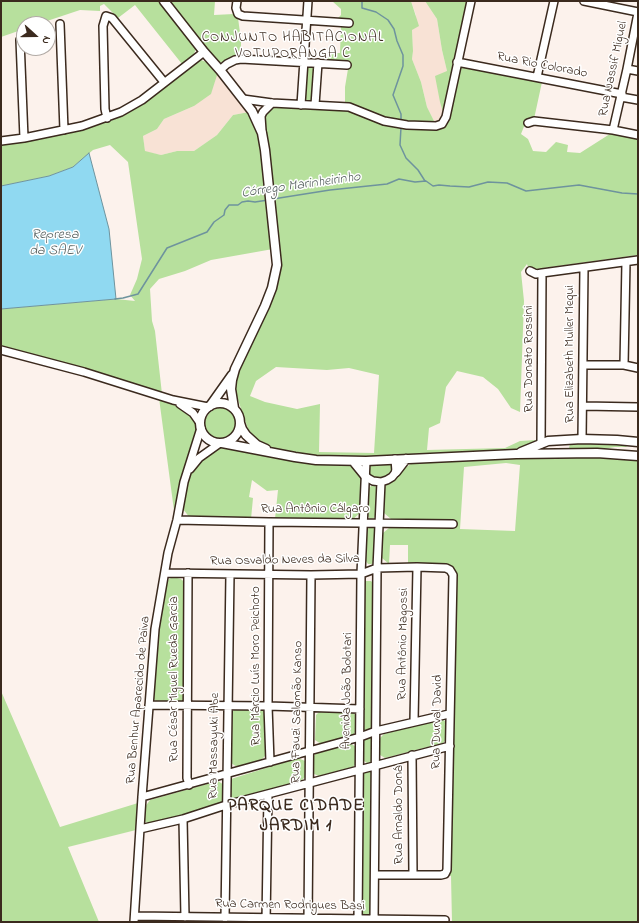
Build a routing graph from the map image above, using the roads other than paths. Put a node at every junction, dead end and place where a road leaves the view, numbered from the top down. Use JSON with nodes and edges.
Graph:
{"nodes":[{"id":1,"x":164,"y":1,"type":"edge"},
{"id":2,"x":237,"y":1,"type":"edge"},
{"id":3,"x":308,"y":1,"type":"edge"},
{"id":4,"x":471,"y":1,"type":"edge"},
{"id":5,"x":554,"y":1,"type":"edge"},
{"id":6,"x":584,"y":1,"type":"edge"},
{"id":7,"x":638,"y":13,"type":"edge"},
{"id":8,"x":307,"y":20,"type":"junction"},
{"id":9,"x":349,"y":23,"type":"dead end"},
{"id":10,"x":60,"y":24,"type":"dead end"},
{"id":11,"x":635,"y":41,"type":"edge"},
{"id":12,"x":204,"y":52,"type":"junction"},
{"id":13,"x":21,"y":56,"type":"edge"},
{"id":14,"x":305,"y":62,"type":"junction"},
{"id":15,"x":457,"y":62,"type":"junction"},
{"id":16,"x":318,"y":63,"type":"junction"},
{"id":17,"x":348,"y":65,"type":"dead end"},
{"id":18,"x":627,"y":69,"type":"junction"},
{"id":19,"x":220,"y":70,"type":"junction"},
{"id":20,"x":638,"y":71,"type":"edge"},
{"id":21,"x":537,"y":77,"type":"junction"},
{"id":22,"x":164,"y":82,"type":"junction"},
{"id":23,"x":621,"y":96,"type":"junction"},
{"id":24,"x":243,"y":99,"type":"junction"},
{"id":25,"x":638,"y":100,"type":"edge"},
{"id":26,"x":272,"y":103,"type":"junction"},
{"id":27,"x":301,"y":105,"type":"junction"},
{"id":28,"x":316,"y":105,"type":"junction"},
{"id":29,"x":107,"y":118,"type":"junction"},
{"id":30,"x":528,"y":123,"type":"dead end"},
{"id":31,"x":64,"y":130,"type":"junction"},
{"id":32,"x":613,"y":130,"type":"junction"},
{"id":33,"x":262,"y":133,"type":"junction"},
{"id":34,"x":638,"y":135,"type":"edge"},
{"id":35,"x":24,"y":138,"type":"junction"},
{"id":36,"x":1,"y":141,"type":"edge"},
{"id":37,"x":638,"y":260,"type":"edge"},
{"id":38,"x":626,"y":262,"type":"junction"},
{"id":39,"x":584,"y":268,"type":"junction"},
{"id":40,"x":530,"y":271,"type":"dead end"},
{"id":41,"x":542,"y":273,"type":"junction"},
{"id":42,"x":1,"y":350,"type":"edge"},
{"id":43,"x":584,"y":365,"type":"junction"},
{"id":44,"x":624,"y":365,"type":"junction"},
{"id":45,"x":638,"y":368,"type":"edge"},
{"id":46,"x":235,"y":369,"type":"junction"},
{"id":47,"x":173,"y":400,"type":"junction"},
{"id":48,"x":583,"y":406,"type":"junction"},
{"id":49,"x":209,"y":407,"type":"junction"},
{"id":50,"x":638,"y":407,"type":"edge"},
{"id":51,"x":234,"y":408,"type":"junction"},
{"id":52,"x":240,"y":423,"type":"junction"},
{"id":53,"x":201,"y":426,"type":"junction"},
{"id":54,"x":582,"y":439,"type":"junction"},
{"id":55,"x":568,"y":440,"type":"junction"},
{"id":56,"x":634,"y":442,"type":"edge"},
{"id":57,"x":221,"y":443,"type":"junction"},
{"id":58,"x":541,"y":444,"type":"junction"},
{"id":59,"x":275,"y":453,"type":"junction"},
{"id":60,"x":568,"y":453,"type":"junction"},
{"id":61,"x":598,"y":453,"type":"junction"},
{"id":62,"x":516,"y":454,"type":"junction"},
{"id":63,"x":638,"y":456,"type":"edge"},
{"id":64,"x":395,"y":459,"type":"junction"},
{"id":65,"x":406,"y":459,"type":"junction"},
{"id":66,"x":353,"y":461,"type":"junction"},
{"id":67,"x":366,"y":461,"type":"junction"},
{"id":68,"x":396,"y":472,"type":"junction"},
{"id":69,"x":366,"y":477,"type":"junction"},
{"id":70,"x":184,"y":482,"type":"junction"},
{"id":71,"x":381,"y":482,"type":"junction"},
{"id":72,"x":177,"y":520,"type":"junction"},
{"id":73,"x":269,"y":522,"type":"junction"},
{"id":74,"x":379,"y":522,"type":"junction"},
{"id":75,"x":363,"y":523,"type":"junction"},
{"id":76,"x":453,"y":524,"type":"dead end"},
{"id":77,"x":417,"y":567,"type":"junction"},
{"id":78,"x":377,"y":568,"type":"junction"},
{"id":79,"x":450,"y":570,"type":"joint"},
{"id":80,"x":166,"y":573,"type":"junction"},
{"id":81,"x":188,"y":574,"type":"junction"},
{"id":82,"x":230,"y":574,"type":"junction"},
{"id":83,"x":269,"y":574,"type":"junction"},
{"id":84,"x":361,"y":574,"type":"junction"},
{"id":85,"x":311,"y":575,"type":"junction"},
{"id":86,"x":149,"y":705,"type":"junction"},
{"id":87,"x":187,"y":706,"type":"junction"},
{"id":88,"x":227,"y":706,"type":"junction"},
{"id":89,"x":268,"y":706,"type":"junction"},
{"id":90,"x":311,"y":707,"type":"junction"},
{"id":91,"x":360,"y":709,"type":"junction"},
{"id":92,"x":450,"y":714,"type":"junction"},
{"id":93,"x":414,"y":721,"type":"junction"},
{"id":94,"x":376,"y":731,"type":"junction"},
{"id":95,"x":360,"y":737,"type":"junction"},
{"id":96,"x":450,"y":746,"type":"junction"},
{"id":97,"x":310,"y":751,"type":"junction"},
{"id":98,"x":412,"y":755,"type":"junction"},
{"id":99,"x":270,"y":762,"type":"junction"},
{"id":100,"x":376,"y":765,"type":"junction"},
{"id":101,"x":359,"y":770,"type":"junction"},
{"id":102,"x":227,"y":773,"type":"junction"},
{"id":103,"x":308,"y":783,"type":"junction"},
{"id":104,"x":189,"y":785,"type":"junction"},
{"id":105,"x":268,"y":794,"type":"junction"},
{"id":106,"x":142,"y":797,"type":"junction"},
{"id":107,"x":226,"y":805,"type":"junction"},
{"id":108,"x":184,"y":819,"type":"junction"},
{"id":109,"x":140,"y":829,"type":"junction"},
{"id":110,"x":375,"y":875,"type":"junction"},
{"id":111,"x":413,"y":875,"type":"junction"},
{"id":112,"x":185,"y":917,"type":"junction"},
{"id":113,"x":225,"y":918,"type":"junction"},
{"id":114,"x":134,"y":919,"type":"edge"},
{"id":115,"x":266,"y":920,"type":"edge"},
{"id":116,"x":308,"y":920,"type":"edge"},
{"id":117,"x":358,"y":920,"type":"edge"},
{"id":118,"x":374,"y":920,"type":"edge"},
{"id":119,"x":445,"y":920,"type":"dead end"}],
"edges":[{"from":1,"to":12,"type":"main road"},
{"from":2,"to":8,"type":"street"},
{"from":3,"to":8,"type":"street"},
{"from":4,"to":15,"type":"street"},
{"from":5,"to":21,"type":"street"},
{"from":6,"to":7,"type":"street"},
{"from":7,"to":11,"type":"street","name":"Rua Nassif Miguel"},
{"from":8,"to":9,"type":"street"},
{"from":8,"to":14,"type":"street"},
{"from":10,"to":31,"type":"street"},
{"from":11,"to":18,"type":"street","name":"Rua Nassif Miguel"},
{"from":12,"to":19,"type":"main road"},
{"from":12,"to":22,"type":"street"},
{"from":13,"to":35,"type":"street"},
{"from":14,"to":16,"type":"street"},
{"from":14,"to":19,"type":"street"},
{"from":14,"to":27,"type":"street"},
{"from":15,"to":21,"type":"street","name":"Rua Rio Colorado"},
{"from":15,"to":28,"type":"street"},
{"from":16,"to":17,"type":"street"},
{"from":16,"to":28,"type":"street"},
{"from":18,"to":20,"type":"street"},
{"from":18,"to":23,"type":"street","name":"Rua Nassif Miguel"},
{"from":19,"to":24,"type":"main road"},
{"from":21,"to":23,"type":"street","name":"Rua Rio Colorado"},
{"from":22,"to":29,"type":"street"},
{"from":22,"to":29,"type":"street"},
{"from":23,"to":25,"type":"street","name":"Rua Rio Colorado"},
{"from":23,"to":32,"type":"street","name":"Rua Nassif Miguel"},
{"from":24,"to":26,"type":"street"},
{"from":24,"to":33,"type":"main road"},
{"from":26,"to":27,"type":"street"},
{"from":26,"to":33,"type":"street"},
{"from":27,"to":28,"type":"street"},
{"from":29,"to":31,"type":"street"},
{"from":30,"to":32,"type":"street"},
{"from":31,"to":35,"type":"street"},
{"from":32,"to":34,"type":"street"},
{"from":33,"to":46,"type":"main road"},
{"from":35,"to":36,"type":"street"},
{"from":37,"to":38,"type":"street"},
{"from":38,"to":39,"type":"street"},
{"from":38,"to":44,"type":"street"},
{"from":39,"to":41,"type":"street"},
{"from":39,"to":43,"type":"street","name":"Rua Elizabeth Muller Mequi"},
{"from":40,"to":41,"type":"street"},
{"from":41,"to":58,"type":"street","name":"Rua Donato Rossini"},
{"from":42,"to":47,"type":"street"},
{"from":43,"to":44,"type":"street"},
{"from":43,"to":48,"type":"street","name":"Rua Elizabeth Muller Mequi"},
{"from":44,"to":45,"type":"street"},
{"from":46,"to":49,"type":"main road"},
{"from":46,"to":51,"type":"main road"},
{"from":47,"to":49,"type":"street"},
{"from":47,"to":53,"type":"street"},
{"from":48,"to":50,"type":"street"},
{"from":48,"to":54,"type":"street","name":"Rua Elizabeth Muller Mequi"},
{"from":49,"to":51,"type":"main road"},
{"from":49,"to":53,"type":"main road"},
{"from":51,"to":52,"type":"main road"},
{"from":52,"to":57,"type":"main road"},
{"from":52,"to":59,"type":"main road"},
{"from":53,"to":57,"type":"main road"},
{"from":53,"to":70,"type":"street","name":"Rua Benhur Aparecido de Paiva"},
{"from":54,"to":55,"type":"main road"},
{"from":54,"to":56,"type":"main road"},
{"from":55,"to":58,"type":"main road"},
{"from":55,"to":60,"type":"main road"},
{"from":56,"to":61,"type":"main road"},
{"from":57,"to":59,"type":"main road"},
{"from":57,"to":70,"type":"street","name":"Rua Benhur Aparecido de Paiva"},
{"from":58,"to":62,"type":"main road"},
{"from":59,"to":66,"type":"main road"},
{"from":60,"to":61,"type":"main road"},
{"from":60,"to":62,"type":"main road"},
{"from":61,"to":63,"type":"main road"},
{"from":62,"to":65,"type":"main road"},
{"from":64,"to":65,"type":"main road"},
{"from":64,"to":67,"type":"main road"},
{"from":64,"to":68,"type":"street"},
{"from":65,"to":68,"type":"main road"},
{"from":66,"to":67,"type":"main road"},
{"from":66,"to":69,"type":"main road"},
{"from":67,"to":69,"type":"street","name":"Avenida João Bolotari"},
{"from":68,"to":71,"type":"street"},
{"from":69,"to":71,"type":"street"},
{"from":69,"to":75,"type":"street","name":"Avenida João Bolotari"},
{"from":70,"to":72,"type":"street","name":"Rua Benhur Aparecido de Paiva"},
{"from":71,"to":74,"type":"street"},
{"from":72,"to":73,"type":"street","name":"Rua Antônio Cálgaro"},
{"from":72,"to":80,"type":"street","name":"Rua Benhur Aparecido de Paiva"},
{"from":73,"to":75,"type":"street","name":"Rua Antônio Cálgaro"},
{"from":73,"to":83,"type":"street","name":"Rua Márcio Luís Moro Peichoto"},
{"from":74,"to":75,"type":"street","name":"Rua Antônio Cálgaro"},
{"from":74,"to":76,"type":"street","name":"Rua Antônio Cálgaro"},
{"from":74,"to":78,"type":"street"},
{"from":75,"to":84,"type":"street","name":"Avenida João Bolotari"},
{"from":77,"to":78,"type":"street","name":"Rua Osvaldo Neves da Silva"},
{"from":77,"to":79,"type":"street","name":"Rua Osvaldo Neves da Silva"},
{"from":77,"to":93,"type":"street","name":"Rua Antônio Magossi"},
{"from":78,"to":84,"type":"street","name":"Rua Osvaldo Neves da Silva"},
{"from":78,"to":94,"type":"street"},
{"from":79,"to":92,"type":"street","name":"Rua Durval David"},
{"from":80,"to":81,"type":"street","name":"Rua Osvaldo Neves da Silva"},
{"from":80,"to":86,"type":"street","name":"Rua Benhur Aparecido de Paiva"},
{"from":81,"to":82,"type":"street","name":"Rua Osvaldo Neves da Silva"},
{"from":81,"to":87,"type":"street","name":"Rua César Miguel Rueda Garcia"},
{"from":82,"to":83,"type":"street","name":"Rua Osvaldo Neves da Silva"},
{"from":82,"to":88,"type":"street","name":"Rua Massayuki Abe"},
{"from":83,"to":85,"type":"street","name":"Rua Osvaldo Neves da Silva"},
{"from":83,"to":89,"type":"street","name":"Rua Márcio Luís Moro Peichoto"},
{"from":84,"to":85,"type":"street","name":"Rua Osvaldo Neves da Silva"},
{"from":84,"to":91,"type":"street","name":"Avenida João Bolotari"},
{"from":85,"to":90,"type":"street","name":"Rua Fauzi Salomão Kanso"},
{"from":86,"to":87,"type":"street"},
{"from":86,"to":106,"type":"street","name":"Rua Benhur Aparecido de Paiva"},
{"from":87,"to":88,"type":"street"},
{"from":87,"to":104,"type":"street","name":"Rua César Miguel Rueda Garcia"},
{"from":88,"to":89,"type":"street"},
{"from":88,"to":102,"type":"street","name":"Rua Massayuki Abe"},
{"from":89,"to":90,"type":"street"},
{"from":89,"to":99,"type":"street","name":"Rua Márcio Luís Moro Peichoto"},
{"from":90,"to":91,"type":"street"},
{"from":90,"to":97,"type":"street","name":"Rua Fauzi Salomão Kanso"},
{"from":91,"to":95,"type":"street","name":"Avenida João Bolotari"},
{"from":92,"to":93,"type":"street"},
{"from":92,"to":96,"type":"street","name":"Rua Durval David"},
{"from":93,"to":94,"type":"street"},
{"from":94,"to":95,"type":"street"},
{"from":94,"to":100,"type":"street"},
{"from":95,"to":97,"type":"street"},
{"from":95,"to":101,"type":"street","name":"Avenida João Bolotari"},
{"from":96,"to":98,"type":"street"},
{"from":96,"to":111,"type":"street","name":"Rua Durval David"},
{"from":97,"to":99,"type":"street"},
{"from":97,"to":103,"type":"street","name":"Rua Fauzi Salomão Kanso"},
{"from":98,"to":100,"type":"street"},
{"from":98,"to":111,"type":"street","name":"Rua Arnaldo Doná"},
{"from":99,"to":102,"type":"street"},
{"from":100,"to":101,"type":"street"},
{"from":100,"to":110,"type":"street"},
{"from":101,"to":103,"type":"street"},
{"from":101,"to":117,"type":"street","name":"Avenida João Bolotari"},
{"from":102,"to":104,"type":"street"},
{"from":102,"to":107,"type":"street","name":"Rua Massayuki Abe"},
{"from":103,"to":105,"type":"street"},
{"from":103,"to":116,"type":"street","name":"Rua Fauzi Salomão Kanso"},
{"from":104,"to":106,"type":"street"},
{"from":105,"to":107,"type":"street"},
{"from":105,"to":115,"type":"street"},
{"from":106,"to":109,"type":"street","name":"Rua Benhur Aparecido de Paiva"},
{"from":107,"to":108,"type":"street"},
{"from":107,"to":113,"type":"street","name":"Rua Massayuki Abe"},
{"from":108,"to":109,"type":"street"},
{"from":108,"to":112,"type":"street"},
{"from":109,"to":114,"type":"street","name":"Rua Benhur Aparecido de Paiva"},
{"from":110,"to":111,"type":"street"},
{"from":110,"to":118,"type":"street"},
{"from":112,"to":113,"type":"street","name":"Rua Carmen Rodrigues Basi"},
{"from":112,"to":114,"type":"street","name":"Rua Carmen Rodrigues Basi"},
{"from":113,"to":115,"type":"street","name":"Rua Carmen Rodrigues Basi"},
{"from":115,"to":116,"type":"street","name":"Rua Carmen Rodrigues Basi"},
{"from":116,"to":117,"type":"street","name":"Rua Carmen Rodrigues Basi"},
{"from":117,"to":118,"type":"street","name":"Rua Carmen Rodrigues Basi"},
{"from":118,"to":119,"type":"street","name":"Rua Carmen Rodrigues Basi"}]}
